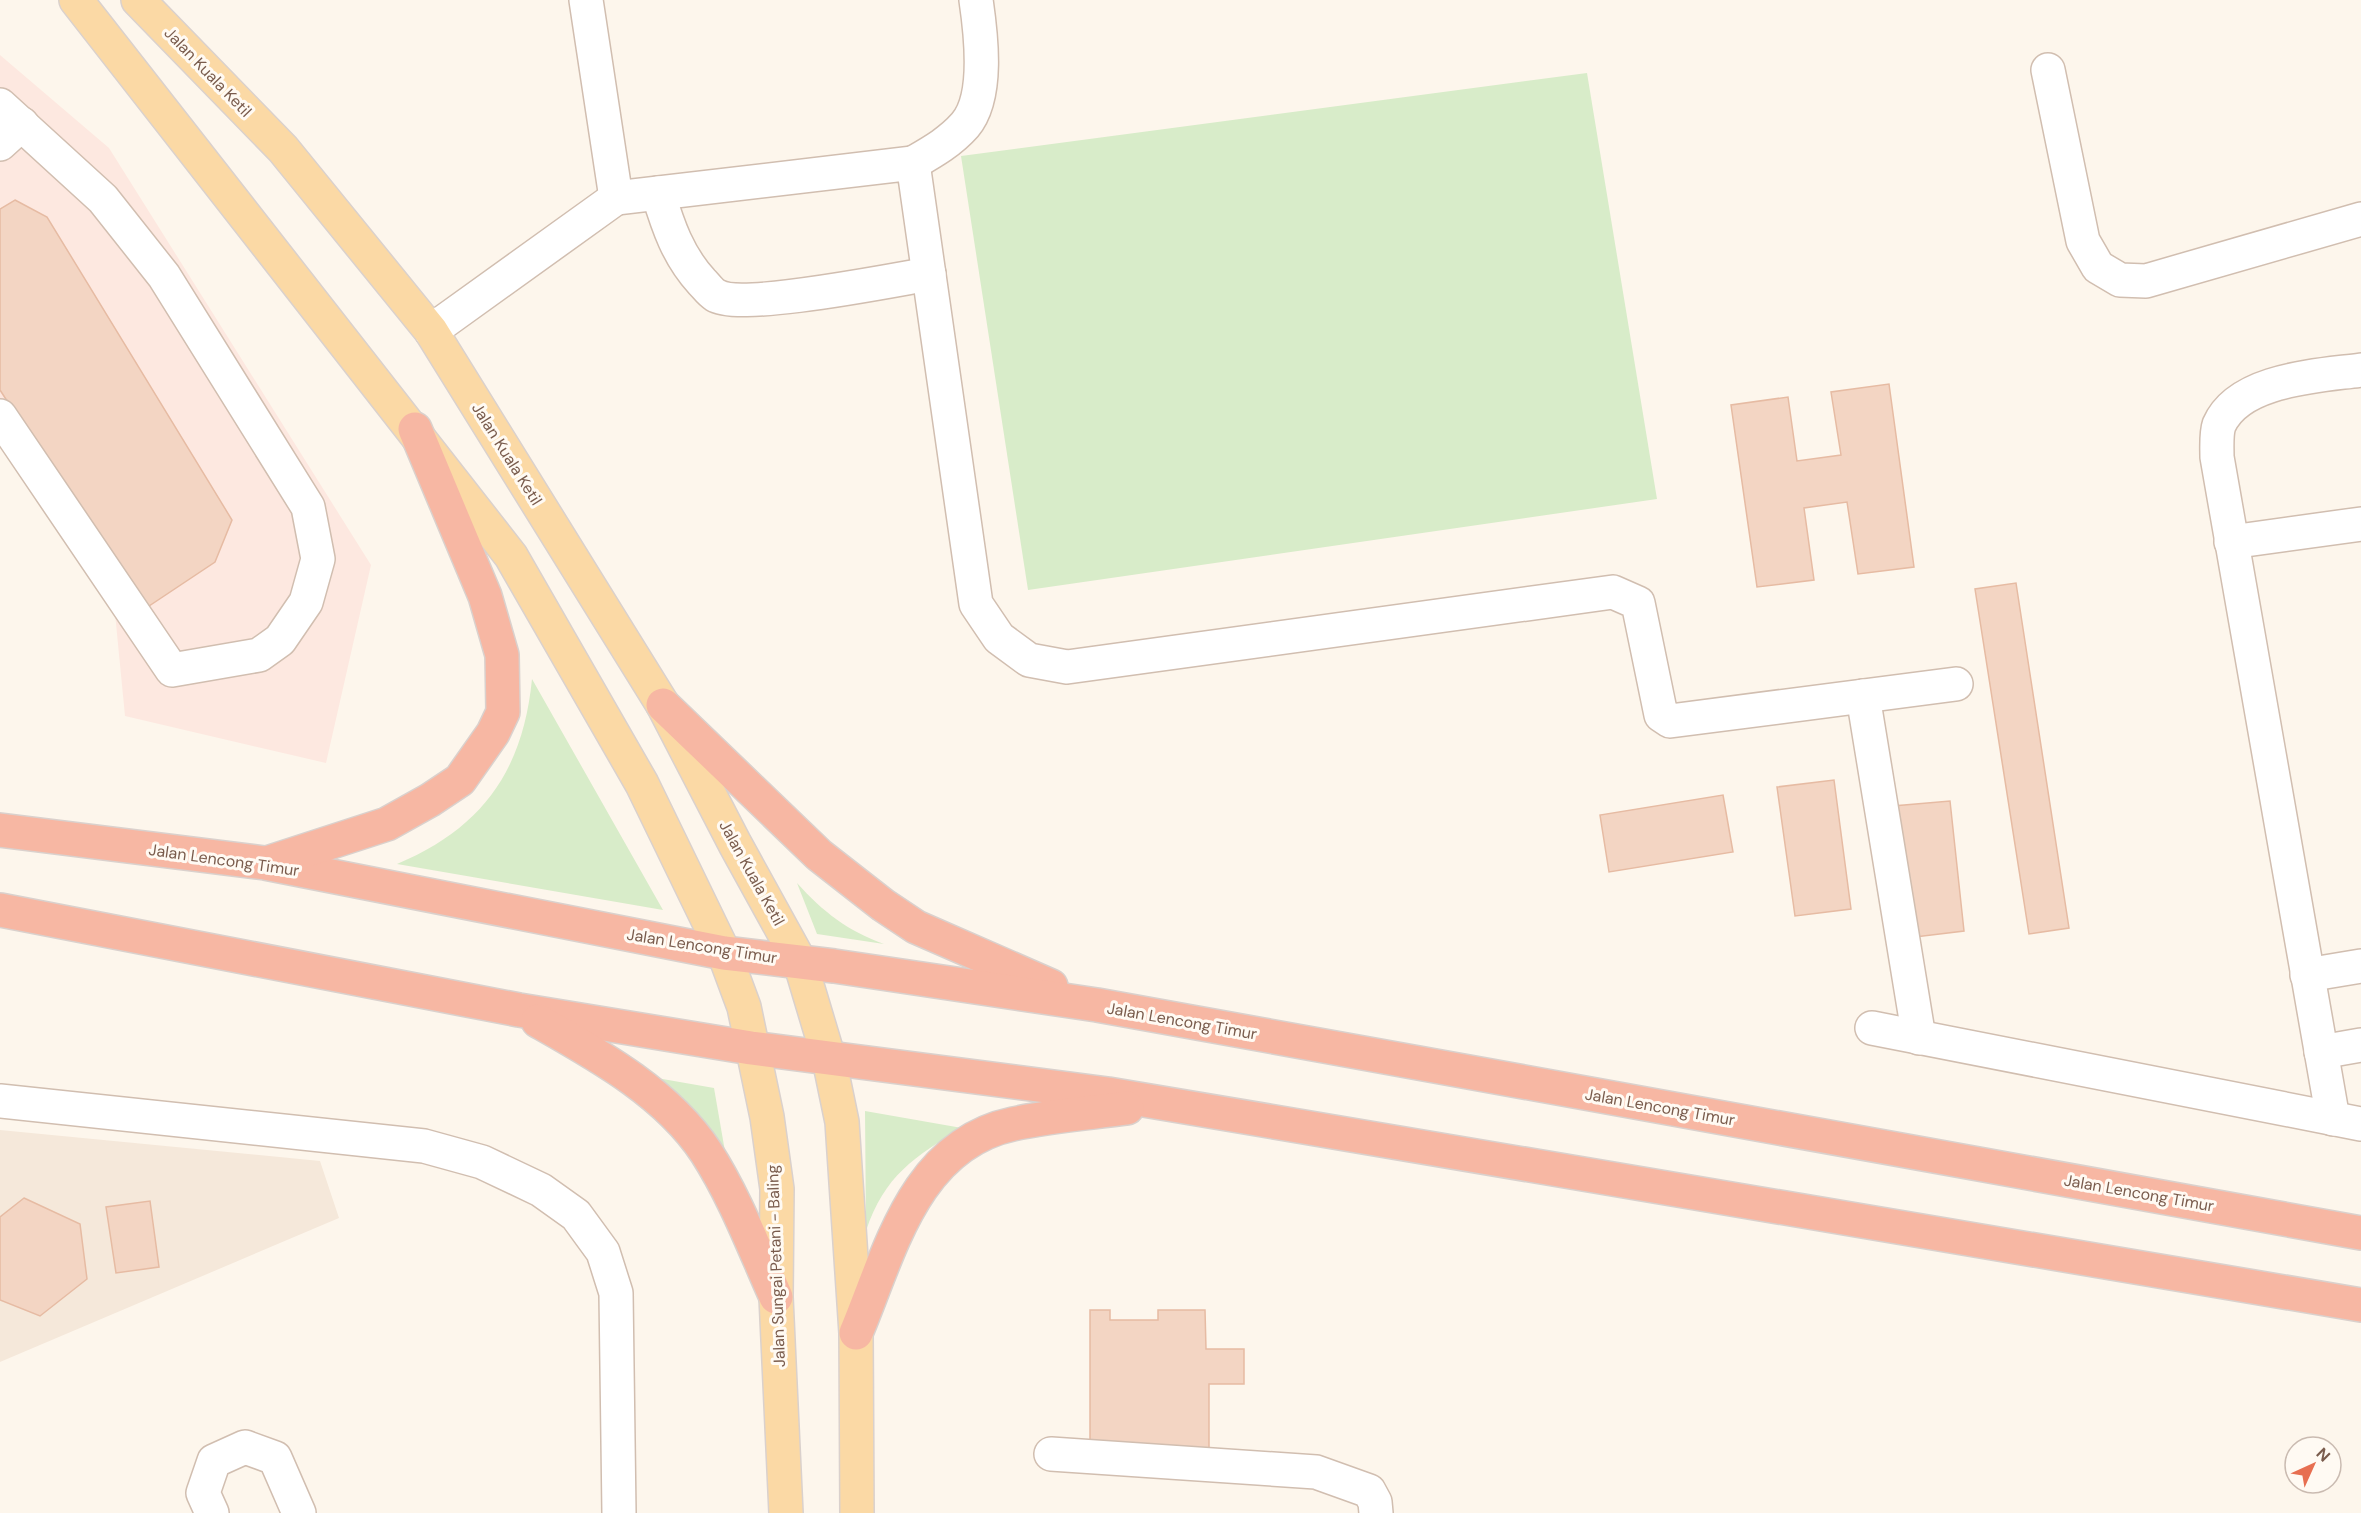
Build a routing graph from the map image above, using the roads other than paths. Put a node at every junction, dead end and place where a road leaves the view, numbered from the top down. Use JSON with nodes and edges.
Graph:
{"nodes":[{"id":1,"x":76,"y":0,"type":"edge"},
{"id":2,"x":138,"y":0,"type":"edge"},
{"id":3,"x":586,"y":0,"type":"edge"},
{"id":4,"x":976,"y":0,"type":"edge"},
{"id":5,"x":2048,"y":70,"type":"dead end"},
{"id":6,"x":7,"y":124,"type":"edge"},
{"id":7,"x":913,"y":163,"type":"junction"},
{"id":8,"x":658,"y":193,"type":"junction"},
{"id":9,"x":616,"y":198,"type":"junction"},
{"id":10,"x":2361,"y":219,"type":"edge"},
{"id":11,"x":929,"y":274,"type":"junction"},
{"id":12,"x":431,"y":331,"type":"junction"},
{"id":13,"x":2361,"y":370,"type":"edge"},
{"id":14,"x":0,"y":416,"type":"edge"},
{"id":15,"x":415,"y":429,"type":"junction"},
{"id":16,"x":2361,"y":524,"type":"edge"},
{"id":17,"x":2231,"y":542,"type":"junction"},
{"id":18,"x":1956,"y":684,"type":"dead end"},
{"id":19,"x":1863,"y":696,"type":"junction"},
{"id":20,"x":663,"y":705,"type":"junction"},
{"id":21,"x":0,"y":830,"type":"edge"},
{"id":22,"x":265,"y":863,"type":"junction"},
{"id":23,"x":0,"y":910,"type":"edge"},
{"id":24,"x":724,"y":953,"type":"junction"},
{"id":25,"x":800,"y":962,"type":"junction"},
{"id":26,"x":2361,"y":966,"type":"edge"},
{"id":27,"x":2307,"y":975,"type":"junction"},
{"id":28,"x":1097,"y":1005,"type":"junction"},
{"id":29,"x":519,"y":1010,"type":"junction"},
{"id":30,"x":1872,"y":1028,"type":"dead end"},
{"id":31,"x":1919,"y":1038,"type":"junction"},
{"id":32,"x":2361,"y":1044,"type":"edge"},
{"id":33,"x":751,"y":1048,"type":"junction"},
{"id":34,"x":2321,"y":1052,"type":"junction"},
{"id":35,"x":829,"y":1059,"type":"junction"},
{"id":36,"x":0,"y":1101,"type":"edge"},
{"id":37,"x":1158,"y":1103,"type":"junction"},
{"id":38,"x":2347,"y":1122,"type":"edge"},
{"id":39,"x":2361,"y":1233,"type":"edge"},
{"id":40,"x":776,"y":1297,"type":"junction"},
{"id":41,"x":2361,"y":1305,"type":"edge"},
{"id":42,"x":856,"y":1333,"type":"junction"},
{"id":43,"x":1051,"y":1454,"type":"dead end"},
{"id":44,"x":212,"y":1513,"type":"edge"},
{"id":45,"x":299,"y":1513,"type":"edge"},
{"id":46,"x":619,"y":1513,"type":"edge"},
{"id":47,"x":786,"y":1513,"type":"edge"},
{"id":48,"x":857,"y":1513,"type":"edge"},
{"id":49,"x":1376,"y":1513,"type":"edge"}],
"edges":[{"from":1,"to":15,"type":"main road"},
{"from":2,"to":12,"type":"main road","name":"Jalan Kuala Ketil"},
{"from":3,"to":9,"type":"street"},
{"from":4,"to":7,"type":"street"},
{"from":5,"to":10,"type":"street"},
{"from":6,"to":14,"type":"street"},
{"from":7,"to":8,"type":"street"},
{"from":7,"to":11,"type":"street"},
{"from":8,"to":9,"type":"street"},
{"from":8,"to":11,"type":"street"},
{"from":9,"to":12,"type":"street"},
{"from":11,"to":19,"type":"street"},
{"from":12,"to":20,"type":"main road","name":"Jalan Kuala Ketil"},
{"from":13,"to":17,"type":"street"},
{"from":15,"to":22,"type":"highway"},
{"from":15,"to":24,"type":"main road"},
{"from":16,"to":17,"type":"street"},
{"from":17,"to":27,"type":"street"},
{"from":18,"to":19,"type":"street"},
{"from":19,"to":31,"type":"street"},
{"from":20,"to":25,"type":"main road","name":"Jalan Kuala Ketil"},
{"from":20,"to":28,"type":"highway"},
{"from":21,"to":22,"type":"highway","name":"Jalan Lencong Timur"},
{"from":22,"to":24,"type":"highway","name":"Jalan Lencong Timur"},
{"from":23,"to":29,"type":"highway"},
{"from":24,"to":25,"type":"highway","name":"Jalan Lencong Timur"},
{"from":24,"to":33,"type":"main road","name":"Jalan Sungai Petani - Baling"},
{"from":25,"to":28,"type":"highway","name":"Jalan Lencong Timur"},
{"from":25,"to":35,"type":"main road"},
{"from":26,"to":27,"type":"street"},
{"from":27,"to":34,"type":"street"},
{"from":28,"to":39,"type":"highway","name":"Jalan Lencong Timur"},
{"from":29,"to":33,"type":"highway"},
{"from":29,"to":40,"type":"highway"},
{"from":30,"to":31,"type":"street"},
{"from":31,"to":38,"type":"street"},
{"from":32,"to":34,"type":"street"},
{"from":33,"to":35,"type":"highway"},
{"from":33,"to":40,"type":"main road","name":"Jalan Sungai Petani - Baling"},
{"from":34,"to":38,"type":"street"},
{"from":35,"to":37,"type":"highway"},
{"from":35,"to":42,"type":"main road"},
{"from":36,"to":46,"type":"street"},
{"from":37,"to":41,"type":"highway"},
{"from":37,"to":42,"type":"highway"},
{"from":40,"to":47,"type":"main road","name":"Jalan Sungai Petani - Baling"},
{"from":42,"to":48,"type":"main road"},
{"from":43,"to":49,"type":"street"},
{"from":44,"to":45,"type":"street"}]}
